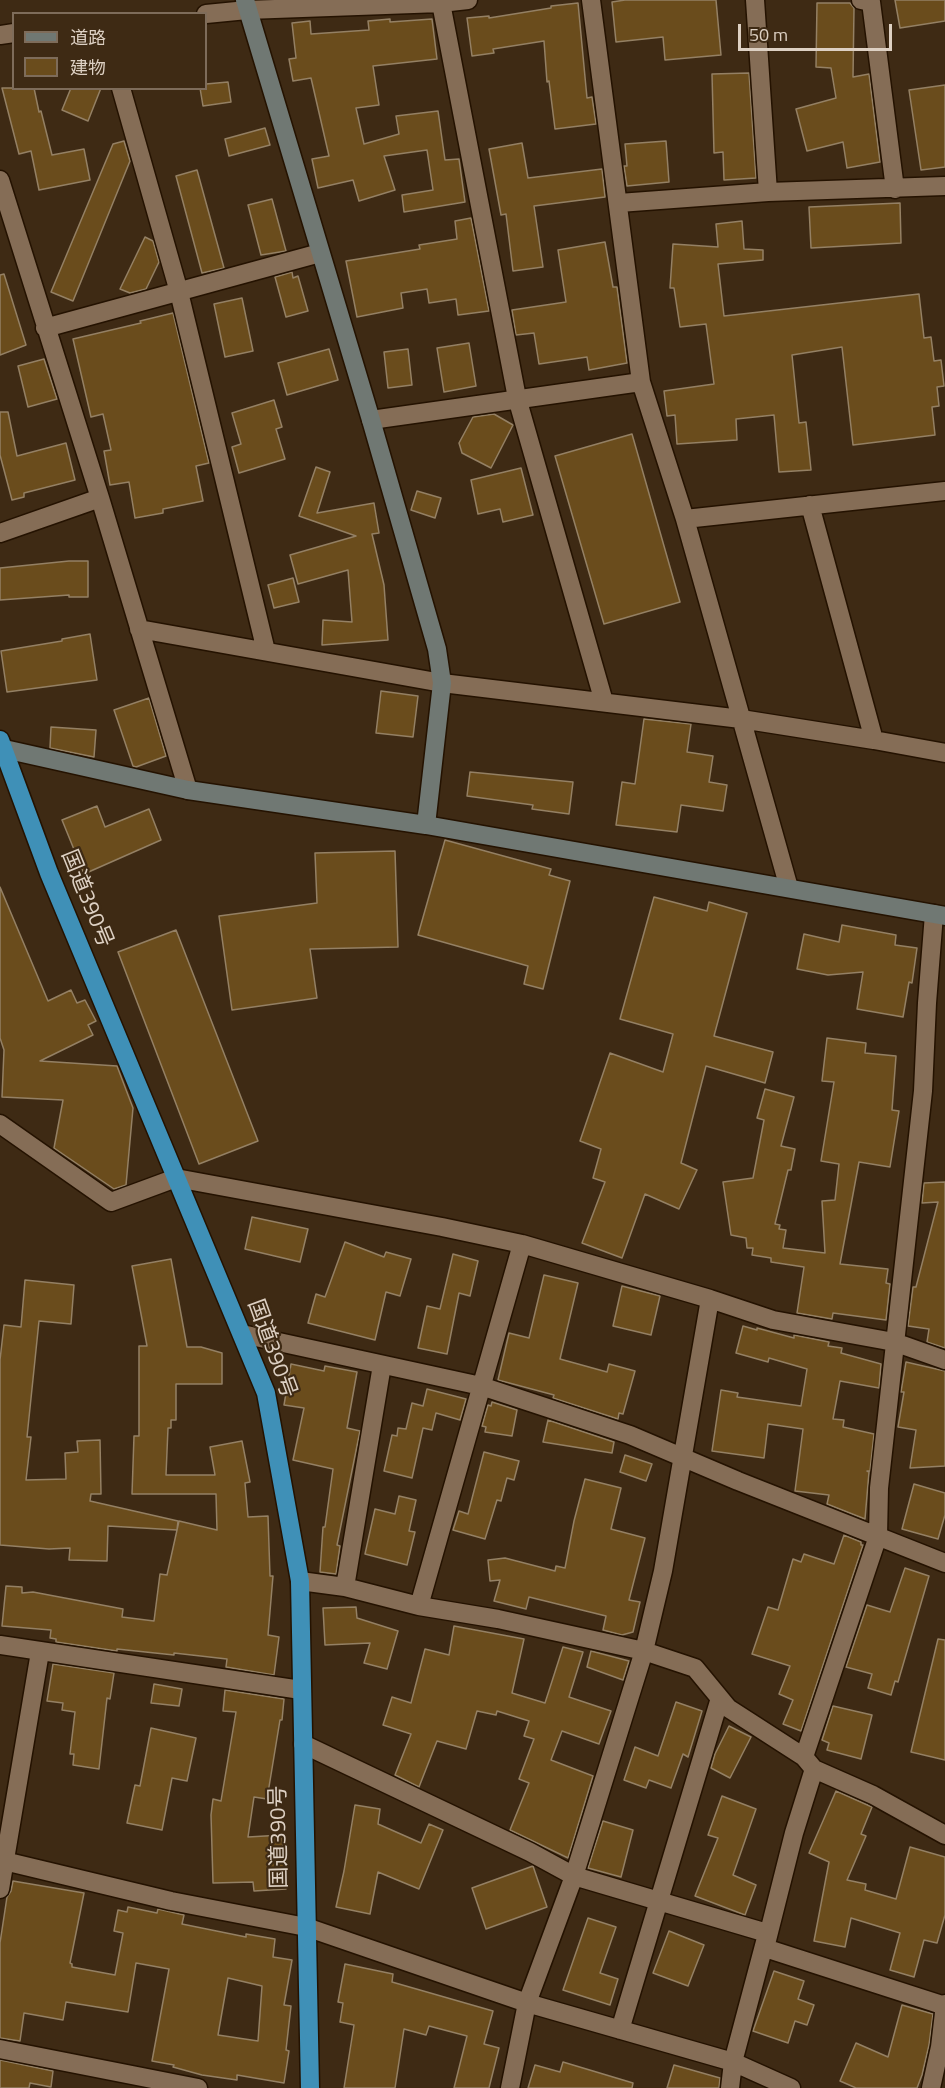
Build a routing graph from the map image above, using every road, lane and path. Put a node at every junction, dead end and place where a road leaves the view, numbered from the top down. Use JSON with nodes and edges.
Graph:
{"nodes":[{"id":1,"x":468,"y":0,"type":"edge"},
{"id":2,"x":591,"y":0,"type":"edge"},
{"id":3,"x":755,"y":0,"type":"edge"},
{"id":4,"x":861,"y":0,"type":"edge"},
{"id":5,"x":441,"y":3,"type":"junction"},
{"id":6,"x":246,"y":5,"type":"edge"},
{"id":7,"x":207,"y":14,"type":"edge"},
{"id":8,"x":122,"y":90,"type":"edge"},
{"id":9,"x":0,"y":180,"type":"edge"},
{"id":10,"x":945,"y":186,"type":"edge"},
{"id":11,"x":895,"y":189,"type":"junction"},
{"id":12,"x":768,"y":192,"type":"junction"},
{"id":13,"x":619,"y":202,"type":"junction"},
{"id":14,"x":320,"y":253,"type":"junction"},
{"id":15,"x":179,"y":292,"type":"junction"},
{"id":16,"x":45,"y":328,"type":"junction"},
{"id":17,"x":641,"y":382,"type":"junction"},
{"id":18,"x":517,"y":398,"type":"junction"},
{"id":19,"x":371,"y":420,"type":"junction"},
{"id":20,"x":945,"y":491,"type":"edge"},
{"id":21,"x":100,"y":498,"type":"junction"},
{"id":22,"x":810,"y":505,"type":"junction"},
{"id":23,"x":685,"y":519,"type":"junction"},
{"id":24,"x":0,"y":533,"type":"edge"},
{"id":25,"x":139,"y":629,"type":"junction"},
{"id":26,"x":266,"y":651,"type":"junction"},
{"id":27,"x":442,"y":683,"type":"junction"},
{"id":28,"x":604,"y":702,"type":"junction"},
{"id":29,"x":741,"y":719,"type":"junction"},
{"id":30,"x":874,"y":740,"type":"junction"},
{"id":31,"x":1,"y":745,"type":"edge"},
{"id":32,"x":945,"y":753,"type":"edge"},
{"id":33,"x":188,"y":790,"type":"junction"},
{"id":34,"x":426,"y":825,"type":"junction"},
{"id":35,"x":789,"y":888,"type":"junction"},
{"id":36,"x":940,"y":915,"type":"edge"},
{"id":37,"x":0,"y":1124,"type":"edge"},
{"id":38,"x":176,"y":1178,"type":"junction"},
{"id":39,"x":522,"y":1244,"type":"junction"},
{"id":40,"x":710,"y":1299,"type":"junction"},
{"id":41,"x":242,"y":1334,"type":"junction"},
{"id":42,"x":894,"y":1342,"type":"junction"},
{"id":43,"x":945,"y":1360,"type":"edge"},
{"id":44,"x":382,"y":1365,"type":"junction"},
{"id":45,"x":481,"y":1386,"type":"junction"},
{"id":46,"x":684,"y":1457,"type":"junction"},
{"id":47,"x":878,"y":1536,"type":"junction"},
{"id":48,"x":945,"y":1563,"type":"edge"},
{"id":49,"x":300,"y":1581,"type":"junction"},
{"id":50,"x":345,"y":1587,"type":"junction"},
{"id":51,"x":419,"y":1606,"type":"junction"},
{"id":52,"x":0,"y":1646,"type":"edge"},
{"id":53,"x":644,"y":1651,"type":"junction"},
{"id":54,"x":40,"y":1652,"type":"junction"},
{"id":55,"x":301,"y":1690,"type":"junction"},
{"id":56,"x":720,"y":1698,"type":"junction"},
{"id":57,"x":303,"y":1744,"type":"junction"},
{"id":58,"x":809,"y":1763,"type":"junction"},
{"id":59,"x":945,"y":1835,"type":"edge"},
{"id":60,"x":2,"y":1861,"type":"edge"},
{"id":61,"x":574,"y":1876,"type":"junction"},
{"id":62,"x":0,"y":1889,"type":"edge"},
{"id":63,"x":658,"y":1901,"type":"junction"},
{"id":64,"x":306,"y":1927,"type":"junction"},
{"id":65,"x":766,"y":1941,"type":"junction"},
{"id":66,"x":527,"y":2003,"type":"junction"},
{"id":67,"x":945,"y":2005,"type":"edge"},
{"id":68,"x":620,"y":2030,"type":"junction"},
{"id":69,"x":0,"y":2049,"type":"edge"},
{"id":70,"x":733,"y":2062,"type":"junction"},
{"id":71,"x":198,"y":2088,"type":"edge"},
{"id":72,"x":310,"y":2088,"type":"edge"},
{"id":73,"x":510,"y":2088,"type":"edge"},
{"id":74,"x":730,"y":2088,"type":"edge"},
{"id":75,"x":791,"y":2088,"type":"edge"},
{"id":76,"x":931,"y":2088,"type":"edge"}],
"edges":[{"from":1,"to":5,"type":"street"},
{"from":2,"to":13,"type":"street"},
{"from":3,"to":12,"type":"street"},
{"from":4,"to":11,"type":"street"},
{"from":5,"to":6,"type":"street"},
{"from":5,"to":18,"type":"street"},
{"from":6,"to":7,"type":"street"},
{"from":6,"to":14,"type":"street"},
{"from":8,"to":15,"type":"street"},
{"from":9,"to":16,"type":"street"},
{"from":10,"to":11,"type":"street"},
{"from":11,"to":12,"type":"street"},
{"from":12,"to":13,"type":"street"},
{"from":13,"to":17,"type":"street"},
{"from":14,"to":15,"type":"street"},
{"from":14,"to":19,"type":"street"},
{"from":15,"to":16,"type":"street"},
{"from":15,"to":26,"type":"street"},
{"from":16,"to":21,"type":"street"},
{"from":17,"to":18,"type":"street"},
{"from":17,"to":23,"type":"street"},
{"from":18,"to":19,"type":"street"},
{"from":18,"to":28,"type":"street"},
{"from":19,"to":27,"type":"street"},
{"from":20,"to":22,"type":"street"},
{"from":21,"to":24,"type":"street"},
{"from":21,"to":25,"type":"street"},
{"from":22,"to":23,"type":"street"},
{"from":22,"to":30,"type":"street"},
{"from":23,"to":29,"type":"street"},
{"from":25,"to":26,"type":"street"},
{"from":25,"to":33,"type":"street"},
{"from":26,"to":27,"type":"street"},
{"from":27,"to":28,"type":"street"},
{"from":27,"to":34,"type":"street"},
{"from":28,"to":29,"type":"street"},
{"from":29,"to":30,"type":"street"},
{"from":29,"to":35,"type":"street"},
{"from":30,"to":32,"type":"street"},
{"from":31,"to":33,"type":"street"},
{"from":31,"to":38,"type":"highway","name":"国道390号"},
{"from":33,"to":34,"type":"street"},
{"from":34,"to":35,"type":"street"},
{"from":35,"to":36,"type":"street"},
{"from":36,"to":42,"type":"street"},
{"from":37,"to":38,"type":"street"},
{"from":38,"to":39,"type":"street"},
{"from":38,"to":41,"type":"highway","name":"国道390号"},
{"from":39,"to":40,"type":"street"},
{"from":39,"to":45,"type":"street"},
{"from":40,"to":42,"type":"street"},
{"from":40,"to":46,"type":"street"},
{"from":41,"to":44,"type":"street"},
{"from":41,"to":49,"type":"highway","name":"国道390号"},
{"from":42,"to":43,"type":"street"},
{"from":42,"to":47,"type":"street"},
{"from":44,"to":45,"type":"street"},
{"from":44,"to":50,"type":"street"},
{"from":45,"to":46,"type":"street"},
{"from":45,"to":51,"type":"street"},
{"from":46,"to":47,"type":"street"},
{"from":46,"to":53,"type":"street"},
{"from":47,"to":48,"type":"street"},
{"from":47,"to":58,"type":"street"},
{"from":49,"to":50,"type":"street"},
{"from":49,"to":55,"type":"highway","name":"国道390号"},
{"from":50,"to":51,"type":"street"},
{"from":51,"to":53,"type":"street"},
{"from":52,"to":54,"type":"street"},
{"from":53,"to":56,"type":"street"},
{"from":53,"to":61,"type":"street"},
{"from":54,"to":55,"type":"street"},
{"from":54,"to":60,"type":"street"},
{"from":55,"to":57,"type":"highway","name":"国道390号"},
{"from":56,"to":58,"type":"street"},
{"from":56,"to":63,"type":"street"},
{"from":57,"to":61,"type":"street"},
{"from":57,"to":64,"type":"highway","name":"国道390号"},
{"from":58,"to":59,"type":"street"},
{"from":58,"to":65,"type":"street"},
{"from":60,"to":62,"type":"street"},
{"from":60,"to":64,"type":"street"},
{"from":61,"to":63,"type":"street"},
{"from":61,"to":66,"type":"street"},
{"from":63,"to":65,"type":"street"},
{"from":63,"to":68,"type":"street"},
{"from":64,"to":66,"type":"street"},
{"from":64,"to":72,"type":"highway","name":"国道390号"},
{"from":65,"to":67,"type":"street"},
{"from":65,"to":70,"type":"street"},
{"from":66,"to":68,"type":"street"},
{"from":66,"to":73,"type":"street"},
{"from":67,"to":76,"type":"street"},
{"from":68,"to":70,"type":"street"},
{"from":69,"to":71,"type":"street"},
{"from":70,"to":74,"type":"street"},
{"from":70,"to":75,"type":"street"}]}
